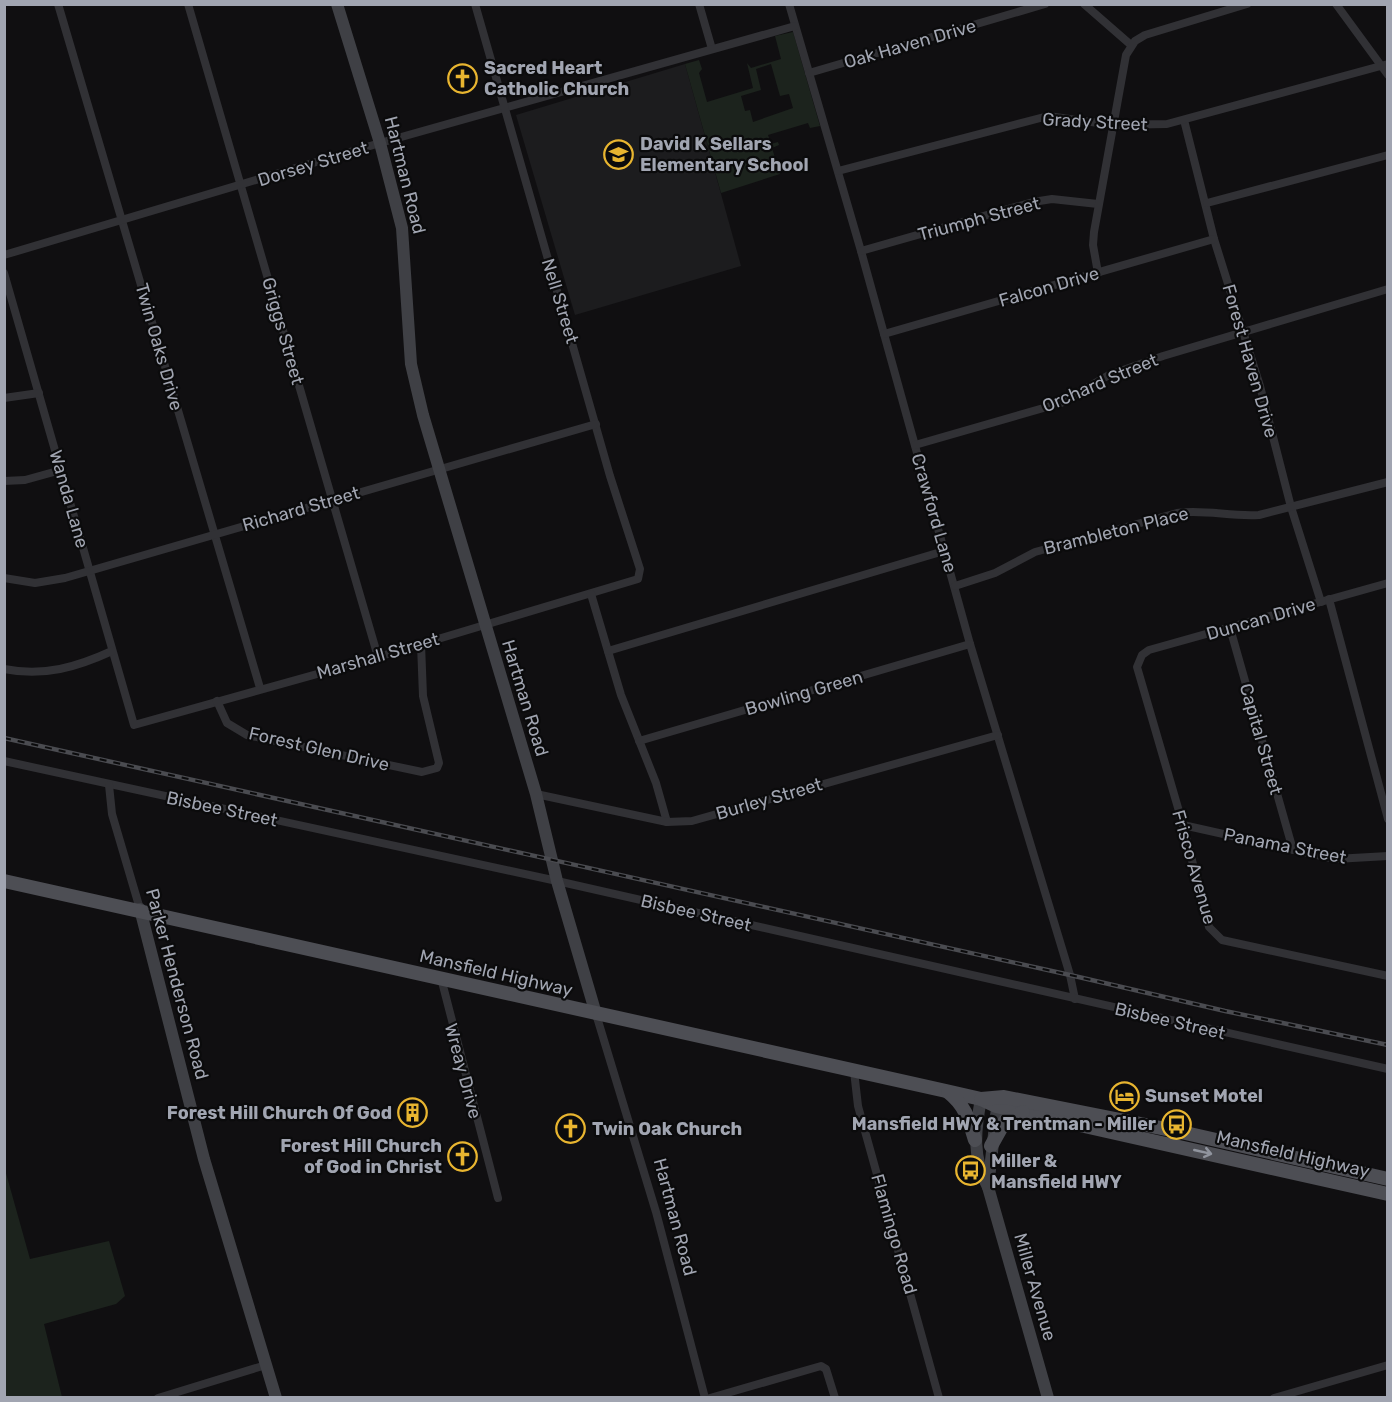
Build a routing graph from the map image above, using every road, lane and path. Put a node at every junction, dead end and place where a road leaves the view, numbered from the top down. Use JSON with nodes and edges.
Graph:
{"nodes":[{"id":1,"x":58,"y":4,"type":"edge"},
{"id":2,"x":188,"y":4,"type":"edge"},
{"id":3,"x":337,"y":4,"type":"edge"},
{"id":4,"x":475,"y":4,"type":"edge"},
{"id":5,"x":699,"y":4,"type":"edge"},
{"id":6,"x":789,"y":4,"type":"edge"},
{"id":7,"x":1045,"y":4,"type":"edge"},
{"id":8,"x":1084,"y":4,"type":"edge"},
{"id":9,"x":1247,"y":4,"type":"edge"},
{"id":10,"x":1336,"y":4,"type":"edge"},
{"id":11,"x":795,"y":26,"type":"junction"},
{"id":12,"x":1131,"y":45,"type":"junction"},
{"id":13,"x":711,"y":49,"type":"junction"},
{"id":14,"x":1384,"y":65,"type":"edge"},
{"id":15,"x":809,"y":73,"type":"junction"},
{"id":16,"x":1388,"y":75,"type":"edge"},
{"id":17,"x":503,"y":109,"type":"junction"},
{"id":18,"x":1184,"y":120,"type":"junction"},
{"id":19,"x":1113,"y":125,"type":"junction"},
{"id":20,"x":380,"y":143,"type":"junction"},
{"id":21,"x":1388,"y":155,"type":"edge"},
{"id":22,"x":838,"y":171,"type":"junction"},
{"id":23,"x":241,"y":187,"type":"junction"},
{"id":24,"x":1207,"y":203,"type":"junction"},
{"id":25,"x":1098,"y":204,"type":"junction"},
{"id":26,"x":122,"y":221,"type":"junction"},
{"id":27,"x":1214,"y":240,"type":"junction"},
{"id":28,"x":861,"y":251,"type":"junction"},
{"id":29,"x":4,"y":255,"type":"edge"},
{"id":30,"x":4,"y":273,"type":"edge"},
{"id":31,"x":1098,"y":273,"type":"junction"},
{"id":32,"x":1388,"y":290,"type":"edge"},
{"id":33,"x":7,"y":295,"type":"edge"},
{"id":34,"x":1243,"y":331,"type":"junction"},
{"id":35,"x":884,"y":334,"type":"junction"},
{"id":36,"x":39,"y":393,"type":"junction"},
{"id":37,"x":4,"y":398,"type":"edge"},
{"id":38,"x":596,"y":424,"type":"junction"},
{"id":39,"x":915,"y":445,"type":"junction"},
{"id":40,"x":441,"y":468,"type":"junction"},
{"id":41,"x":61,"y":470,"type":"junction"},
{"id":42,"x":4,"y":482,"type":"edge"},
{"id":43,"x":1388,"y":482,"type":"edge"},
{"id":44,"x":333,"y":499,"type":"junction"},
{"id":45,"x":1291,"y":507,"type":"junction"},
{"id":46,"x":213,"y":535,"type":"junction"},
{"id":47,"x":944,"y":551,"type":"junction"},
{"id":48,"x":89,"y":571,"type":"junction"},
{"id":49,"x":4,"y":578,"type":"edge"},
{"id":50,"x":1388,"y":583,"type":"edge"},
{"id":51,"x":622,"y":584,"type":"joint"},
{"id":52,"x":955,"y":586,"type":"junction"},
{"id":53,"x":591,"y":594,"type":"junction"},
{"id":54,"x":1325,"y":601,"type":"junction"},
{"id":55,"x":484,"y":626,"type":"junction"},
{"id":56,"x":1230,"y":628,"type":"junction"},
{"id":57,"x":421,"y":644,"type":"junction"},
{"id":58,"x":970,"y":644,"type":"junction"},
{"id":59,"x":112,"y":651,"type":"junction"},
{"id":60,"x":608,"y":651,"type":"junction"},
{"id":61,"x":378,"y":657,"type":"junction"},
{"id":62,"x":1138,"y":661,"type":"joint"},
{"id":63,"x":4,"y":669,"type":"edge"},
{"id":64,"x":260,"y":688,"type":"junction"},
{"id":65,"x":217,"y":701,"type":"junction"},
{"id":66,"x":134,"y":725,"type":"joint"},
{"id":67,"x":998,"y":735,"type":"junction"},
{"id":68,"x":639,"y":741,"type":"junction"},
{"id":69,"x":4,"y":760,"type":"edge"},
{"id":70,"x":109,"y":785,"type":"junction"},
{"id":71,"x":536,"y":794,"type":"junction"},
{"id":72,"x":1388,"y":819,"type":"edge"},
{"id":73,"x":668,"y":822,"type":"junction"},
{"id":74,"x":1183,"y":825,"type":"junction"},
{"id":75,"x":1293,"y":850,"type":"junction"},
{"id":76,"x":1388,"y":856,"type":"edge"},
{"id":77,"x":4,"y":881,"type":"edge"},
{"id":78,"x":557,"y":881,"type":"junction"},
{"id":79,"x":140,"y":909,"type":"junction"},
{"id":80,"x":1388,"y":976,"type":"edge"},
{"id":81,"x":441,"y":978,"type":"junction"},
{"id":82,"x":1075,"y":999,"type":"junction"},
{"id":83,"x":596,"y":1014,"type":"junction"},
{"id":84,"x":1388,"y":1069,"type":"edge"},
{"id":85,"x":854,"y":1071,"type":"junction"},
{"id":86,"x":946,"y":1091,"type":"junction"},
{"id":87,"x":981,"y":1099,"type":"junction"},
{"id":88,"x":998,"y":1101,"type":"junction"},
{"id":89,"x":1023,"y":1112,"type":"junction"},
{"id":90,"x":1179,"y":1139,"type":"junction"},
{"id":91,"x":975,"y":1140,"type":"junction"},
{"id":92,"x":991,"y":1146,"type":"junction"},
{"id":93,"x":1388,"y":1179,"type":"edge"},
{"id":94,"x":988,"y":1186,"type":"junction"},
{"id":95,"x":1388,"y":1194,"type":"edge"},
{"id":96,"x":498,"y":1198,"type":"dead end"},
{"id":97,"x":266,"y":1365,"type":"junction"},
{"id":98,"x":1388,"y":1365,"type":"edge"},
{"id":99,"x":158,"y":1398,"type":"edge"},
{"id":100,"x":276,"y":1398,"type":"edge"},
{"id":101,"x":705,"y":1398,"type":"edge"},
{"id":102,"x":710,"y":1398,"type":"edge"},
{"id":103,"x":835,"y":1398,"type":"edge"},
{"id":104,"x":939,"y":1398,"type":"edge"},
{"id":105,"x":1048,"y":1398,"type":"edge"},
{"id":106,"x":1274,"y":1398,"type":"edge"}],
"edges":[{"from":1,"to":26,"type":"street","name":"Twin Oaks Drive"},
{"from":2,"to":23,"type":"street","name":"Griggs Street"},
{"from":3,"to":20,"type":"street","name":"Hartman Road"},
{"from":4,"to":17,"type":"street","name":"Nell Street"},
{"from":5,"to":13,"type":"street"},
{"from":6,"to":11,"type":"street","name":"Crawford Lane"},
{"from":7,"to":15,"type":"street","name":"Oak Haven Drive"},
{"from":8,"to":12,"type":"street"},
{"from":9,"to":12,"type":"street"},
{"from":10,"to":14,"type":"street"},
{"from":11,"to":13,"type":"street","name":"Dorsey Street"},
{"from":11,"to":15,"type":"street","name":"Crawford Lane"},
{"from":12,"to":19,"type":"street"},
{"from":13,"to":17,"type":"street","name":"Dorsey Street"},
{"from":14,"to":16,"type":"street"},
{"from":14,"to":18,"type":"street","name":"Grady Street"},
{"from":15,"to":22,"type":"street","name":"Crawford Lane"},
{"from":17,"to":20,"type":"street","name":"Dorsey Street"},
{"from":17,"to":38,"type":"street","name":"Nell Street"},
{"from":18,"to":19,"type":"street","name":"Grady Street"},
{"from":18,"to":24,"type":"street","name":"Forest Haven Drive"},
{"from":19,"to":22,"type":"street","name":"Grady Street"},
{"from":19,"to":25,"type":"street"},
{"from":20,"to":23,"type":"street","name":"Dorsey Street"},
{"from":20,"to":40,"type":"street","name":"Hartman Road"},
{"from":21,"to":24,"type":"street"},
{"from":22,"to":28,"type":"street","name":"Crawford Lane"},
{"from":23,"to":26,"type":"street","name":"Dorsey Street"},
{"from":23,"to":44,"type":"street","name":"Griggs Street"},
{"from":24,"to":27,"type":"street","name":"Forest Haven Drive"},
{"from":25,"to":28,"type":"street","name":"Triumph Street"},
{"from":25,"to":31,"type":"street"},
{"from":26,"to":29,"type":"street","name":"Dorsey Street"},
{"from":26,"to":46,"type":"street","name":"Twin Oaks Drive"},
{"from":27,"to":31,"type":"street","name":"Falcon Drive"},
{"from":27,"to":34,"type":"street","name":"Forest Haven Drive"},
{"from":28,"to":35,"type":"street","name":"Crawford Lane"},
{"from":30,"to":33,"type":"street","name":"Wanda Lane"},
{"from":31,"to":35,"type":"street","name":"Falcon Drive"},
{"from":32,"to":34,"type":"street","name":"Orchard Street"},
{"from":33,"to":36,"type":"street","name":"Wanda Lane"},
{"from":34,"to":39,"type":"street","name":"Orchard Street"},
{"from":34,"to":45,"type":"street","name":"Forest Haven Drive"},
{"from":35,"to":39,"type":"street","name":"Crawford Lane"},
{"from":36,"to":37,"type":"street"},
{"from":36,"to":41,"type":"street","name":"Wanda Lane"},
{"from":38,"to":40,"type":"street","name":"Richard Street"},
{"from":38,"to":51,"type":"street","name":"Nell Street"},
{"from":39,"to":47,"type":"street","name":"Crawford Lane"},
{"from":40,"to":44,"type":"street","name":"Richard Street"},
{"from":40,"to":55,"type":"street","name":"Hartman Road"},
{"from":41,"to":42,"type":"street"},
{"from":41,"to":48,"type":"street","name":"Wanda Lane"},
{"from":43,"to":45,"type":"street","name":"Brambleton Place"},
{"from":44,"to":46,"type":"street","name":"Richard Street"},
{"from":44,"to":61,"type":"street","name":"Griggs Street"},
{"from":45,"to":52,"type":"street","name":"Brambleton Place"},
{"from":45,"to":54,"type":"street","name":"Forest Haven Drive"},
{"from":46,"to":48,"type":"street","name":"Richard Street"},
{"from":46,"to":64,"type":"street","name":"Twin Oaks Drive"},
{"from":47,"to":52,"type":"street","name":"Crawford Lane"},
{"from":47,"to":60,"type":"street"},
{"from":48,"to":49,"type":"street","name":"Richard Street"},
{"from":48,"to":59,"type":"street","name":"Wanda Lane"},
{"from":50,"to":54,"type":"street","name":"Duncan Drive"},
{"from":51,"to":53,"type":"street","name":"Marshall Street"},
{"from":52,"to":58,"type":"street","name":"Crawford Lane"},
{"from":53,"to":55,"type":"street","name":"Marshall Street"},
{"from":53,"to":60,"type":"street"},
{"from":54,"to":56,"type":"street","name":"Duncan Drive"},
{"from":54,"to":72,"type":"street","name":"Forest Haven Drive"},
{"from":55,"to":57,"type":"street","name":"Marshall Street"},
{"from":55,"to":71,"type":"street","name":"Hartman Road"},
{"from":56,"to":62,"type":"street","name":"Duncan Drive"},
{"from":56,"to":75,"type":"street","name":"Capital Street"},
{"from":57,"to":61,"type":"street","name":"Marshall Street"},
{"from":57,"to":65,"type":"street","name":"Forest Glen Drive"},
{"from":58,"to":67,"type":"street","name":"Crawford Lane"},
{"from":58,"to":68,"type":"street","name":"Bowling Green"},
{"from":59,"to":63,"type":"street"},
{"from":59,"to":66,"type":"street","name":"Wanda Lane"},
{"from":60,"to":68,"type":"street"},
{"from":61,"to":64,"type":"street","name":"Marshall Street"},
{"from":62,"to":74,"type":"street","name":"Frisco Avenue"},
{"from":64,"to":65,"type":"street","name":"Marshall Street"},
{"from":65,"to":66,"type":"street","name":"Marshall Street"},
{"from":67,"to":73,"type":"street","name":"Burley Street"},
{"from":67,"to":82,"type":"street","name":"Crawford Lane"},
{"from":68,"to":73,"type":"street"},
{"from":69,"to":70,"type":"street","name":"Bisbee Street"},
{"from":70,"to":78,"type":"street","name":"Bisbee Street"},
{"from":70,"to":79,"type":"street","name":"Parker Henderson Road"},
{"from":71,"to":73,"type":"street","name":"Burley Street"},
{"from":71,"to":78,"type":"street","name":"Hartman Road"},
{"from":74,"to":75,"type":"street","name":"Panama Street"},
{"from":74,"to":80,"type":"street","name":"Frisco Avenue"},
{"from":75,"to":76,"type":"street","name":"Panama Street"},
{"from":77,"to":79,"type":"main road","name":"Mansfield Highway"},
{"from":78,"to":82,"type":"street","name":"Bisbee Street"},
{"from":78,"to":83,"type":"street","name":"Hartman Road"},
{"from":79,"to":81,"type":"main road","name":"Mansfield Highway"},
{"from":79,"to":97,"type":"street","name":"Parker Henderson Road"},
{"from":81,"to":83,"type":"main road","name":"Mansfield Highway"},
{"from":81,"to":96,"type":"street","name":"Wreay Drive"},
{"from":82,"to":84,"type":"street","name":"Bisbee Street"},
{"from":83,"to":85,"type":"main road","name":"Mansfield Highway"},
{"from":83,"to":101,"type":"street","name":"Hartman Road"},
{"from":85,"to":86,"type":"main road","name":"Mansfield Highway"},
{"from":85,"to":104,"type":"street","name":"Flamingo Road"},
{"from":86,"to":87,"type":"main road","name":"Mansfield Highway"},
{"from":86,"to":91,"type":"main road"},
{"from":87,"to":88,"type":"main road","name":"Mansfield Highway"},
{"from":87,"to":91,"type":"street","name":"Miller Avenue"},
{"from":88,"to":89,"type":"main road","name":"Mansfield Highway"},
{"from":88,"to":90,"type":"main road","name":"Mansfield Highway"},
{"from":88,"to":92,"type":"street","name":"Miller Avenue"},
{"from":89,"to":90,"type":"main road","name":"Mansfield Highway"},
{"from":89,"to":92,"type":"main road"},
{"from":90,"to":93,"type":"main road","name":"Mansfield Highway"},
{"from":90,"to":95,"type":"main road","name":"Mansfield Highway","one_way":true},
{"from":91,"to":94,"type":"street","name":"Miller Avenue"},
{"from":92,"to":94,"type":"street","name":"Miller Avenue"},
{"from":94,"to":105,"type":"street","name":"Miller Avenue"},
{"from":97,"to":99,"type":"street"},
{"from":97,"to":100,"type":"street","name":"Parker Henderson Road"},
{"from":98,"to":106,"type":"street"},
{"from":102,"to":103,"type":"street"}]}
